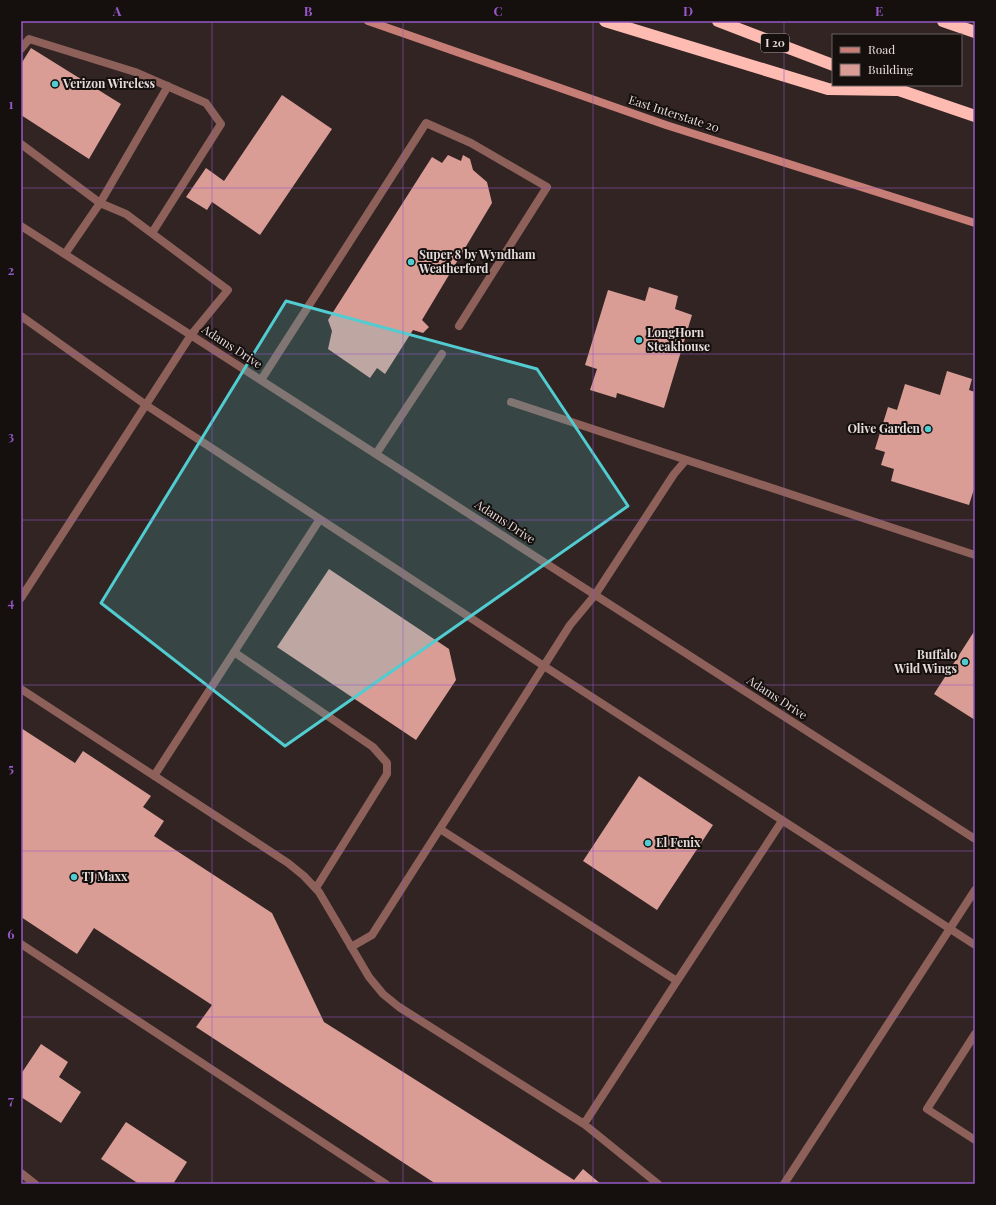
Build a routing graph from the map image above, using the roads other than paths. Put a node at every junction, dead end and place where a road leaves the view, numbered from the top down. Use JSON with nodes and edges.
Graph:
{"nodes":[{"id":1,"x":368,"y":21,"type":"edge"},
{"id":2,"x":605,"y":21,"type":"edge"},
{"id":3,"x":718,"y":21,"type":"edge"},
{"id":4,"x":944,"y":21,"type":"edge"},
{"id":5,"x":975,"y":32,"type":"edge"},
{"id":6,"x":21,"y":49,"type":"edge"},
{"id":7,"x":832,"y":65,"type":"edge"},
{"id":8,"x":168,"y":86,"type":"junction"},
{"id":9,"x":888,"y":86,"type":"edge"},
{"id":10,"x":897,"y":90,"type":"junction"},
{"id":11,"x":975,"y":116,"type":"edge"},
{"id":12,"x":21,"y":144,"type":"edge"},
{"id":13,"x":100,"y":203,"type":"junction"},
{"id":14,"x":975,"y":223,"type":"edge"},
{"id":15,"x":21,"y":226,"type":"edge"},
{"id":16,"x":152,"y":233,"type":"junction"},
{"id":17,"x":65,"y":254,"type":"junction"},
{"id":18,"x":21,"y":316,"type":"edge"},
{"id":19,"x":459,"y":326,"type":"dead end"},
{"id":20,"x":192,"y":335,"type":"junction"},
{"id":21,"x":442,"y":354,"type":"dead end"},
{"id":22,"x":261,"y":380,"type":"junction"},
{"id":23,"x":511,"y":402,"type":"dead end"},
{"id":24,"x":146,"y":405,"type":"junction"},
{"id":25,"x":376,"y":454,"type":"junction"},
{"id":26,"x":686,"y":460,"type":"junction"},
{"id":27,"x":320,"y":519,"type":"junction"},
{"id":28,"x":975,"y":555,"type":"edge"},
{"id":29,"x":594,"y":595,"type":"junction"},
{"id":30,"x":21,"y":598,"type":"edge"},
{"id":31,"x":234,"y":652,"type":"junction"},
{"id":32,"x":544,"y":666,"type":"junction"},
{"id":33,"x":21,"y":689,"type":"edge"},
{"id":34,"x":154,"y":776,"type":"junction"},
{"id":35,"x":782,"y":821,"type":"junction"},
{"id":36,"x":440,"y":829,"type":"junction"},
{"id":37,"x":975,"y":839,"type":"edge"},
{"id":38,"x":316,"y":888,"type":"junction"},
{"id":39,"x":975,"y":890,"type":"edge"},
{"id":40,"x":950,"y":929,"type":"junction"},
{"id":41,"x":21,"y":944,"type":"edge"},
{"id":42,"x":975,"y":945,"type":"edge"},
{"id":43,"x":351,"y":947,"type":"junction"},
{"id":44,"x":677,"y":981,"type":"junction"},
{"id":45,"x":975,"y":1034,"type":"edge"},
{"id":46,"x":584,"y":1124,"type":"junction"},
{"id":47,"x":975,"y":1140,"type":"edge"},
{"id":48,"x":21,"y":1173,"type":"edge"},
{"id":49,"x":35,"y":1184,"type":"edge"},
{"id":50,"x":386,"y":1184,"type":"edge"},
{"id":51,"x":658,"y":1184,"type":"edge"},
{"id":52,"x":784,"y":1184,"type":"edge"}],
"edges":[{"from":1,"to":14,"type":"main road","name":"East Interstate 20"},
{"from":2,"to":10,"type":"highway"},
{"from":3,"to":7,"type":"highway","number":"I 20"},
{"from":4,"to":5,"type":"highway"},
{"from":6,"to":8,"type":"street"},
{"from":8,"to":13,"type":"street"},
{"from":8,"to":16,"type":"street"},
{"from":9,"to":10,"type":"highway"},
{"from":10,"to":11,"type":"highway"},
{"from":12,"to":13,"type":"street"},
{"from":13,"to":16,"type":"street"},
{"from":13,"to":17,"type":"street"},
{"from":15,"to":17,"type":"street","name":"Adams Drive"},
{"from":16,"to":20,"type":"street"},
{"from":17,"to":20,"type":"street","name":"Adams Drive"},
{"from":18,"to":24,"type":"street"},
{"from":19,"to":22,"type":"street"},
{"from":20,"to":22,"type":"street","name":"Adams Drive"},
{"from":20,"to":24,"type":"street"},
{"from":21,"to":25,"type":"street"},
{"from":22,"to":25,"type":"street","name":"Adams Drive"},
{"from":23,"to":26,"type":"street"},
{"from":24,"to":27,"type":"street"},
{"from":24,"to":30,"type":"street"},
{"from":25,"to":29,"type":"street","name":"Adams Drive"},
{"from":26,"to":28,"type":"street"},
{"from":26,"to":29,"type":"street"},
{"from":27,"to":31,"type":"street"},
{"from":27,"to":32,"type":"street"},
{"from":29,"to":32,"type":"street"},
{"from":29,"to":37,"type":"street","name":"Adams Drive"},
{"from":31,"to":34,"type":"street"},
{"from":31,"to":38,"type":"street"},
{"from":32,"to":35,"type":"street"},
{"from":32,"to":36,"type":"street"},
{"from":33,"to":34,"type":"street"},
{"from":34,"to":38,"type":"street"},
{"from":35,"to":40,"type":"street"},
{"from":35,"to":44,"type":"street"},
{"from":36,"to":43,"type":"street"},
{"from":36,"to":44,"type":"street"},
{"from":38,"to":43,"type":"street"},
{"from":39,"to":40,"type":"street"},
{"from":40,"to":42,"type":"street"},
{"from":40,"to":52,"type":"street"},
{"from":41,"to":50,"type":"street"},
{"from":43,"to":46,"type":"street"},
{"from":44,"to":46,"type":"street"},
{"from":45,"to":47,"type":"street"},
{"from":46,"to":51,"type":"street"},
{"from":48,"to":49,"type":"street"}]}
